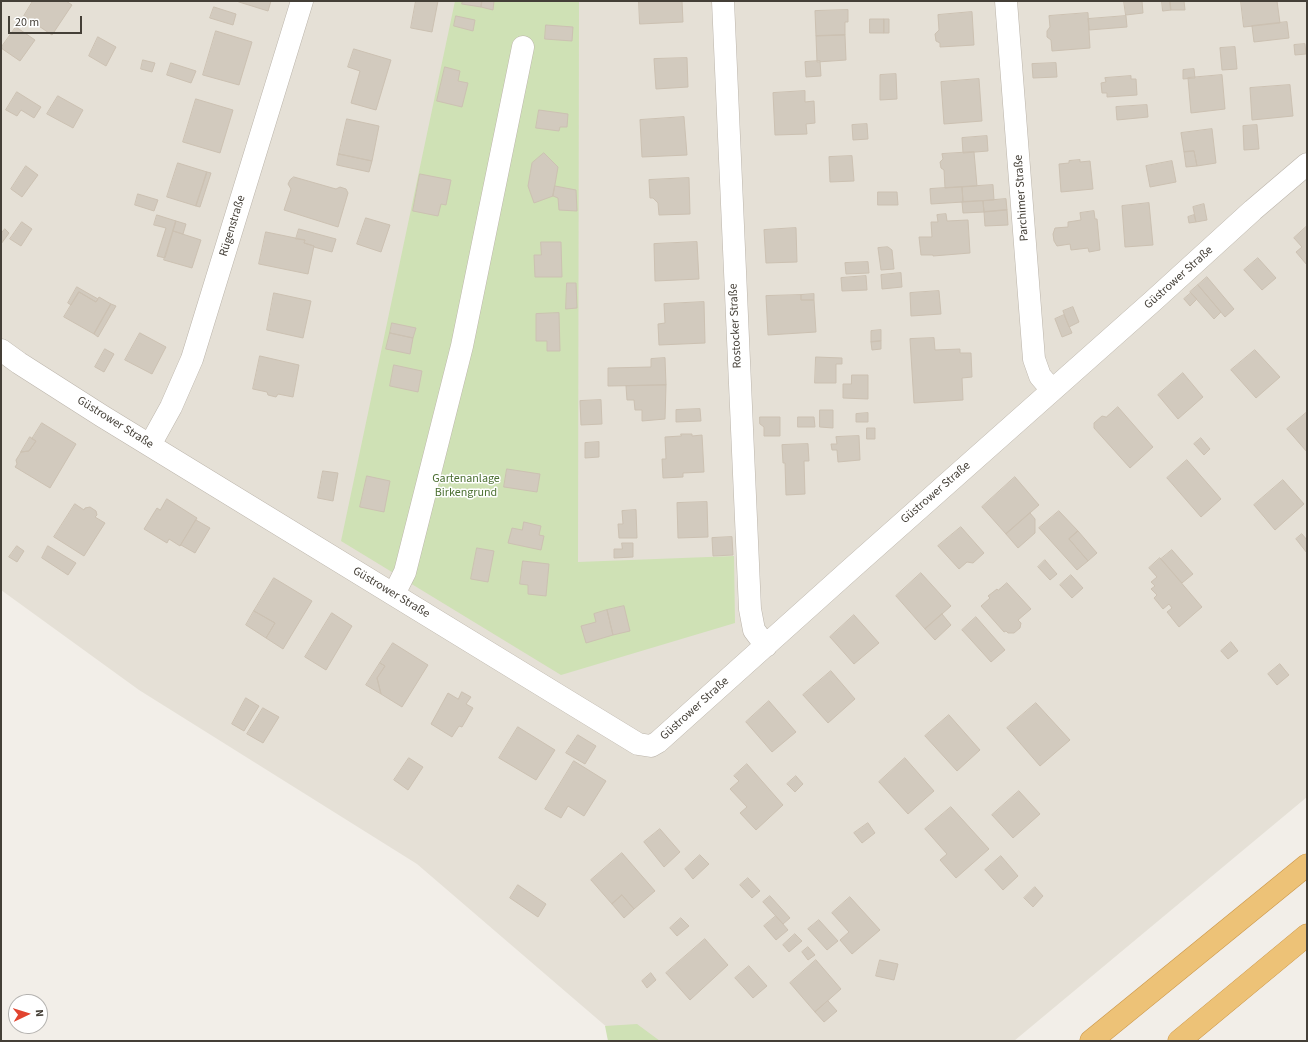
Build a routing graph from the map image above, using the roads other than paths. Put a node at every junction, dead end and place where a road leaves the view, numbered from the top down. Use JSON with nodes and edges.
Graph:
{"nodes":[{"id":1,"x":302,"y":1,"type":"edge"},
{"id":2,"x":722,"y":1,"type":"edge"},
{"id":3,"x":1006,"y":1,"type":"edge"},
{"id":4,"x":523,"y":47,"type":"dead end"},
{"id":5,"x":1307,"y":164,"type":"edge"},
{"id":6,"x":1,"y":350,"type":"edge"},
{"id":7,"x":1052,"y":390,"type":"junction"},
{"id":8,"x":150,"y":445,"type":"junction"},
{"id":9,"x":394,"y":594,"type":"junction"},
{"id":10,"x":766,"y":646,"type":"junction"},
{"id":11,"x":1307,"y":865,"type":"edge"},
{"id":12,"x":1307,"y":936,"type":"edge"},
{"id":13,"x":1091,"y":1041,"type":"edge"},
{"id":14,"x":1178,"y":1041,"type":"edge"}],
"edges":[{"from":1,"to":8,"type":"street","name":"Rügenstraße"},
{"from":2,"to":10,"type":"street","name":"Rostocker Straße"},
{"from":3,"to":7,"type":"street","name":"Parchimer Straße"},
{"from":4,"to":9,"type":"street"},
{"from":5,"to":7,"type":"street","name":"Güstrower Straße"},
{"from":6,"to":8,"type":"street","name":"Güstrower Straße"},
{"from":7,"to":10,"type":"street","name":"Güstrower Straße"},
{"from":8,"to":9,"type":"street","name":"Güstrower Straße"},
{"from":9,"to":10,"type":"street","name":"Güstrower Straße"},
{"from":11,"to":13,"type":"highway"},
{"from":12,"to":14,"type":"highway"}]}
